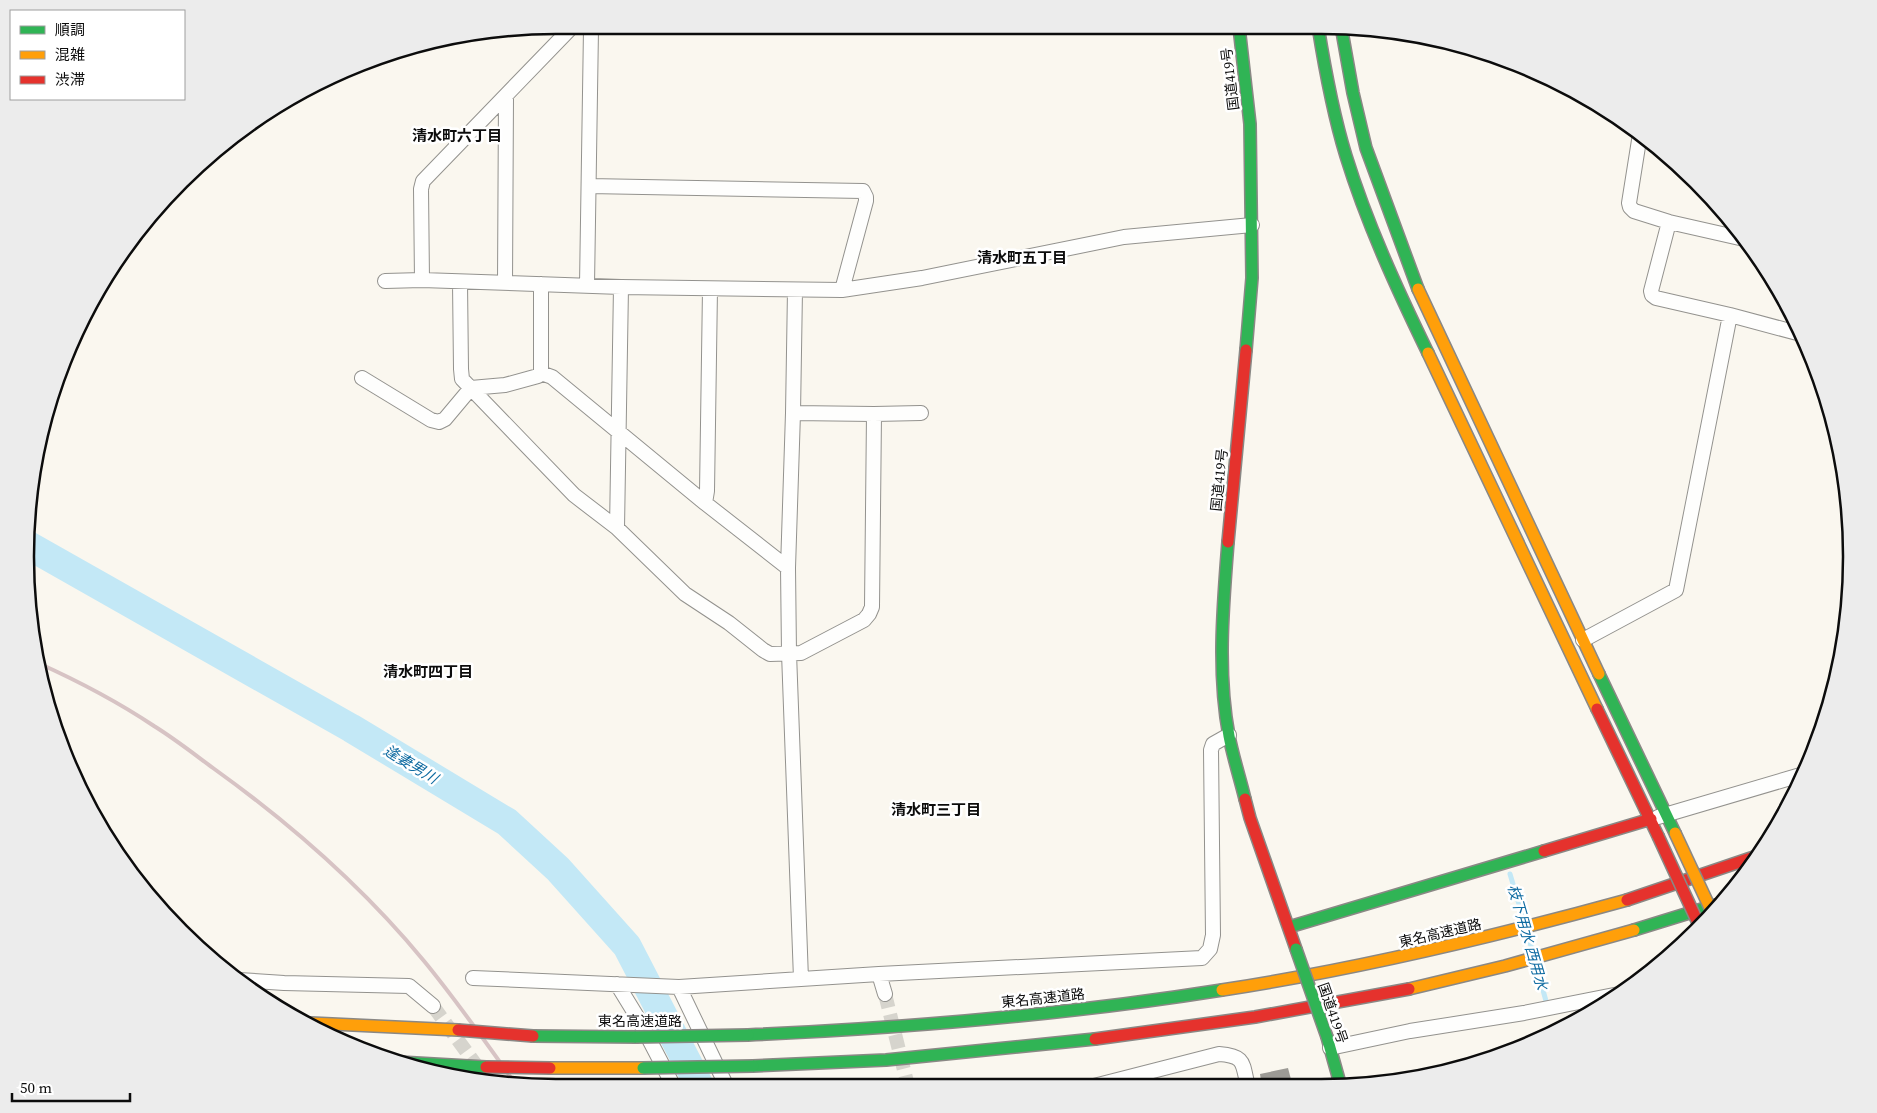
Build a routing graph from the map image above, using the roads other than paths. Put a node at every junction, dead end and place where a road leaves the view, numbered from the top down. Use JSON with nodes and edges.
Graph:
{"nodes":[{"id":1,"x":565,"y":34,"type":"edge"},
{"id":2,"x":591,"y":34,"type":"edge"},
{"id":3,"x":1240,"y":34,"type":"edge"},
{"id":4,"x":1319,"y":34,"type":"edge"},
{"id":5,"x":1343,"y":35,"type":"edge"},
{"id":6,"x":506,"y":97,"type":"junction"},
{"id":7,"x":1639,"y":142,"type":"edge"},
{"id":8,"x":589,"y":186,"type":"junction"},
{"id":9,"x":1669,"y":222,"type":"junction"},
{"id":10,"x":1252,"y":225,"type":"junction"},
{"id":11,"x":1733,"y":235,"type":"edge"},
{"id":12,"x":422,"y":280,"type":"junction"},
{"id":13,"x":385,"y":281,"type":"dead end"},
{"id":14,"x":460,"y":282,"type":"junction"},
{"id":15,"x":505,"y":283,"type":"junction"},
{"id":16,"x":541,"y":284,"type":"junction"},
{"id":17,"x":587,"y":285,"type":"junction"},
{"id":18,"x":621,"y":287,"type":"junction"},
{"id":19,"x":710,"y":289,"type":"junction"},
{"id":20,"x":795,"y":290,"type":"junction"},
{"id":21,"x":842,"y":290,"type":"junction"},
{"id":22,"x":1730,"y":315,"type":"junction"},
{"id":23,"x":1792,"y":332,"type":"edge"},
{"id":24,"x":541,"y":373,"type":"junction"},
{"id":25,"x":362,"y":378,"type":"dead end"},
{"id":26,"x":471,"y":388,"type":"junction"},
{"id":27,"x":794,"y":413,"type":"junction"},
{"id":28,"x":921,"y":413,"type":"dead end"},
{"id":29,"x":874,"y":414,"type":"junction"},
{"id":30,"x":618,"y":432,"type":"junction"},
{"id":31,"x":705,"y":503,"type":"junction"},
{"id":32,"x":617,"y":528,"type":"junction"},
{"id":33,"x":788,"y":568,"type":"junction"},
{"id":34,"x":1583,"y":640,"type":"junction"},
{"id":35,"x":789,"y":654,"type":"junction"},
{"id":36,"x":1229,"y":735,"type":"junction"},
{"id":37,"x":1794,"y":777,"type":"edge"},
{"id":38,"x":1666,"y":815,"type":"junction"},
{"id":39,"x":1651,"y":820,"type":"junction"},
{"id":40,"x":1746,"y":860,"type":"edge"},
{"id":41,"x":1709,"y":906,"type":"edge"},
{"id":42,"x":1709,"y":906,"type":"edge"},
{"id":43,"x":1697,"y":919,"type":"edge"},
{"id":44,"x":1289,"y":927,"type":"junction"},
{"id":45,"x":880,"y":974,"type":"junction"},
{"id":46,"x":473,"y":978,"type":"dead end"},
{"id":47,"x":801,"y":980,"type":"junction"},
{"id":48,"x":252,"y":981,"type":"edge"},
{"id":49,"x":622,"y":984,"type":"junction"},
{"id":50,"x":676,"y":987,"type":"junction"},
{"id":51,"x":885,"y":994,"type":"tunnel mouth"},
{"id":52,"x":1600,"y":998,"type":"edge"},
{"id":53,"x":433,"y":1006,"type":"tunnel mouth"},
{"id":54,"x":322,"y":1024,"type":"edge"},
{"id":55,"x":1328,"y":1042,"type":"junction"},
{"id":56,"x":434,"y":1064,"type":"edge"},
{"id":57,"x":1338,"y":1078,"type":"edge"},
{"id":58,"x":670,"y":1079,"type":"edge"},
{"id":59,"x":723,"y":1079,"type":"edge"},
{"id":60,"x":1121,"y":1079,"type":"edge"},
{"id":61,"x":1246,"y":1079,"type":"edge"}],
"edges":[{"from":1,"to":6,"type":"street"},
{"from":2,"to":8,"type":"street"},
{"from":3,"to":10,"type":"main road","name":"国道419号"},
{"from":4,"to":39,"type":"main road"},
{"from":5,"to":34,"type":"main road"},
{"from":6,"to":12,"type":"street"},
{"from":6,"to":15,"type":"street"},
{"from":7,"to":9,"type":"street"},
{"from":8,"to":17,"type":"street"},
{"from":8,"to":21,"type":"street"},
{"from":9,"to":11,"type":"street"},
{"from":9,"to":22,"type":"street"},
{"from":10,"to":21,"type":"street"},
{"from":10,"to":36,"type":"main road","name":"国道419号"},
{"from":12,"to":13,"type":"street"},
{"from":12,"to":14,"type":"street"},
{"from":14,"to":15,"type":"street"},
{"from":14,"to":26,"type":"street"},
{"from":15,"to":16,"type":"street"},
{"from":16,"to":17,"type":"street"},
{"from":16,"to":24,"type":"street"},
{"from":17,"to":18,"type":"street"},
{"from":18,"to":19,"type":"street"},
{"from":18,"to":30,"type":"street"},
{"from":19,"to":20,"type":"street"},
{"from":19,"to":31,"type":"street"},
{"from":20,"to":21,"type":"street"},
{"from":20,"to":27,"type":"street"},
{"from":22,"to":23,"type":"street"},
{"from":22,"to":34,"type":"street"},
{"from":24,"to":26,"type":"street"},
{"from":24,"to":30,"type":"street"},
{"from":25,"to":26,"type":"street"},
{"from":26,"to":32,"type":"street"},
{"from":27,"to":29,"type":"street"},
{"from":27,"to":33,"type":"street"},
{"from":28,"to":29,"type":"street"},
{"from":29,"to":35,"type":"street"},
{"from":30,"to":31,"type":"street"},
{"from":30,"to":32,"type":"street"},
{"from":31,"to":33,"type":"street"},
{"from":32,"to":35,"type":"street"},
{"from":33,"to":35,"type":"street"},
{"from":34,"to":38,"type":"main road"},
{"from":35,"to":47,"type":"street"},
{"from":36,"to":44,"type":"main road","name":"国道419号"},
{"from":36,"to":45,"type":"street"},
{"from":37,"to":38,"type":"street"},
{"from":38,"to":39,"type":"street"},
{"from":38,"to":41,"type":"main road","bridge":true},
{"from":39,"to":43,"type":"main road","bridge":true},
{"from":39,"to":44,"type":"main road"},
{"from":40,"to":54,"type":"main road","name":"東名高速道路","bridge":true},
{"from":42,"to":56,"type":"main road","bridge":true},
{"from":44,"to":55,"type":"main road","name":"国道419号","bridge":true},
{"from":45,"to":47,"type":"street"},
{"from":45,"to":51,"type":"street"},
{"from":46,"to":49,"type":"street"},
{"from":47,"to":50,"type":"street"},
{"from":48,"to":53,"type":"street"},
{"from":49,"to":50,"type":"street"},
{"from":49,"to":58,"type":"street"},
{"from":50,"to":59,"type":"street"},
{"from":52,"to":55,"type":"street"},
{"from":55,"to":57,"type":"main road","name":"国道419号"},
{"from":60,"to":61,"type":"street"}]}
